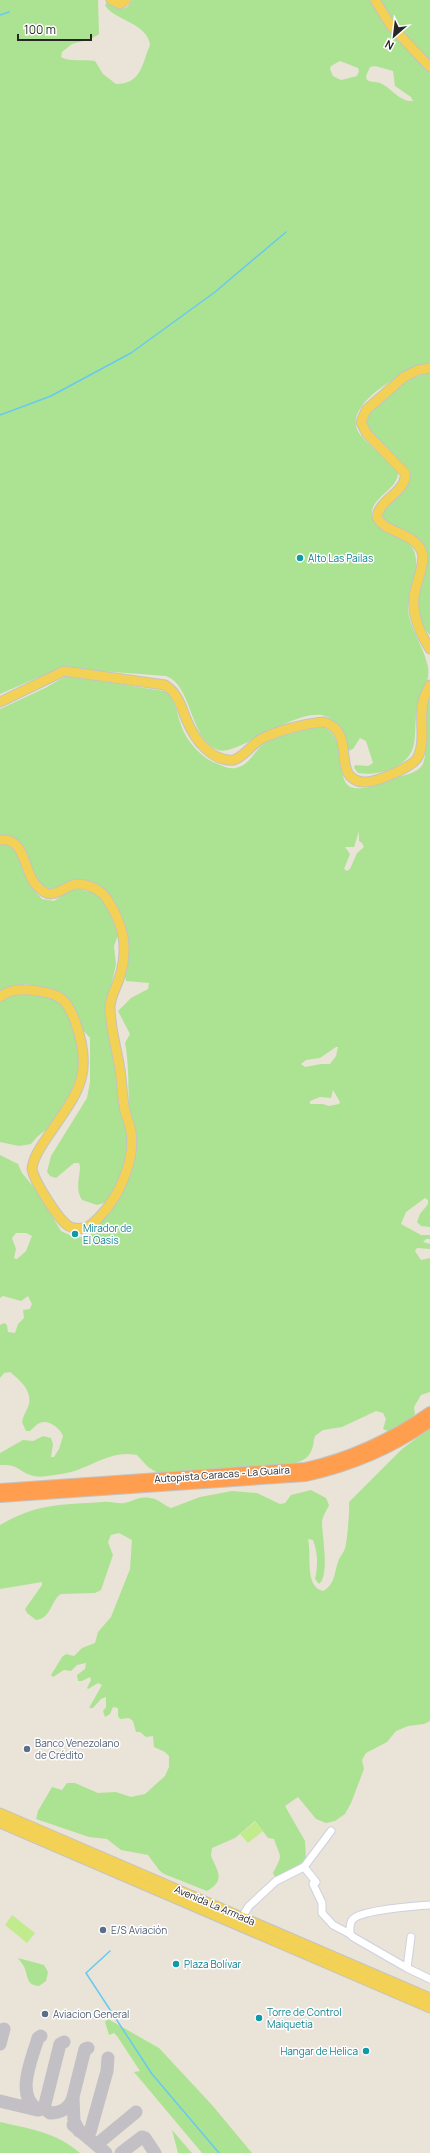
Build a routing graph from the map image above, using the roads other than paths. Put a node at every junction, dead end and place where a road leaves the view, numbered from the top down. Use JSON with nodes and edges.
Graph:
{"nodes":[{"id":1,"x":111,"y":0,"type":"edge"},
{"id":2,"x":126,"y":0,"type":"edge"},
{"id":3,"x":375,"y":0,"type":"edge"},
{"id":4,"x":430,"y":67,"type":"edge"},
{"id":5,"x":430,"y":368,"type":"edge"},
{"id":6,"x":430,"y":649,"type":"edge"},
{"id":7,"x":430,"y":686,"type":"edge"},
{"id":8,"x":0,"y":702,"type":"edge"},
{"id":9,"x":0,"y":840,"type":"edge"},
{"id":10,"x":0,"y":997,"type":"edge"},
{"id":11,"x":430,"y":1412,"type":"edge"},
{"id":12,"x":430,"y":1422,"type":"edge"},
{"id":13,"x":0,"y":1489,"type":"edge"},
{"id":14,"x":0,"y":1497,"type":"edge"},
{"id":15,"x":0,"y":1813,"type":"edge"},
{"id":16,"x":0,"y":1823,"type":"edge"},
{"id":17,"x":331,"y":1831,"type":"dead end"},
{"id":18,"x":304,"y":1867,"type":"junction"},
{"id":19,"x":430,"y":1905,"type":"edge"},
{"id":20,"x":242,"y":1917,"type":"junction"},
{"id":21,"x":350,"y":1934,"type":"junction"},
{"id":22,"x":411,"y":1937,"type":"dead end"},
{"id":23,"x":407,"y":1968,"type":"junction"},
{"id":24,"x":430,"y":1979,"type":"edge"},
{"id":25,"x":430,"y":1998,"type":"edge"},
{"id":26,"x":430,"y":2008,"type":"edge"}],
"edges":[{"from":1,"to":2,"type":"main road"},
{"from":3,"to":4,"type":"main road"},
{"from":5,"to":6,"type":"main road"},
{"from":7,"to":8,"type":"main road"},
{"from":9,"to":10,"type":"main road"},
{"from":11,"to":13,"type":"highway","name":"Autopista Caracas - La Guaira"},
{"from":12,"to":14,"type":"highway","name":"Autopista Caracas - La Guaira"},
{"from":15,"to":20,"type":"main road","name":"Avenida La Armada"},
{"from":16,"to":26,"type":"main road","name":"Avenida La Armada"},
{"from":17,"to":18,"type":"street"},
{"from":18,"to":20,"type":"street"},
{"from":18,"to":21,"type":"street"},
{"from":19,"to":21,"type":"street"},
{"from":20,"to":25,"type":"main road","name":"Avenida La Armada"},
{"from":21,"to":23,"type":"street"},
{"from":22,"to":23,"type":"street"},
{"from":23,"to":24,"type":"street"}]}
